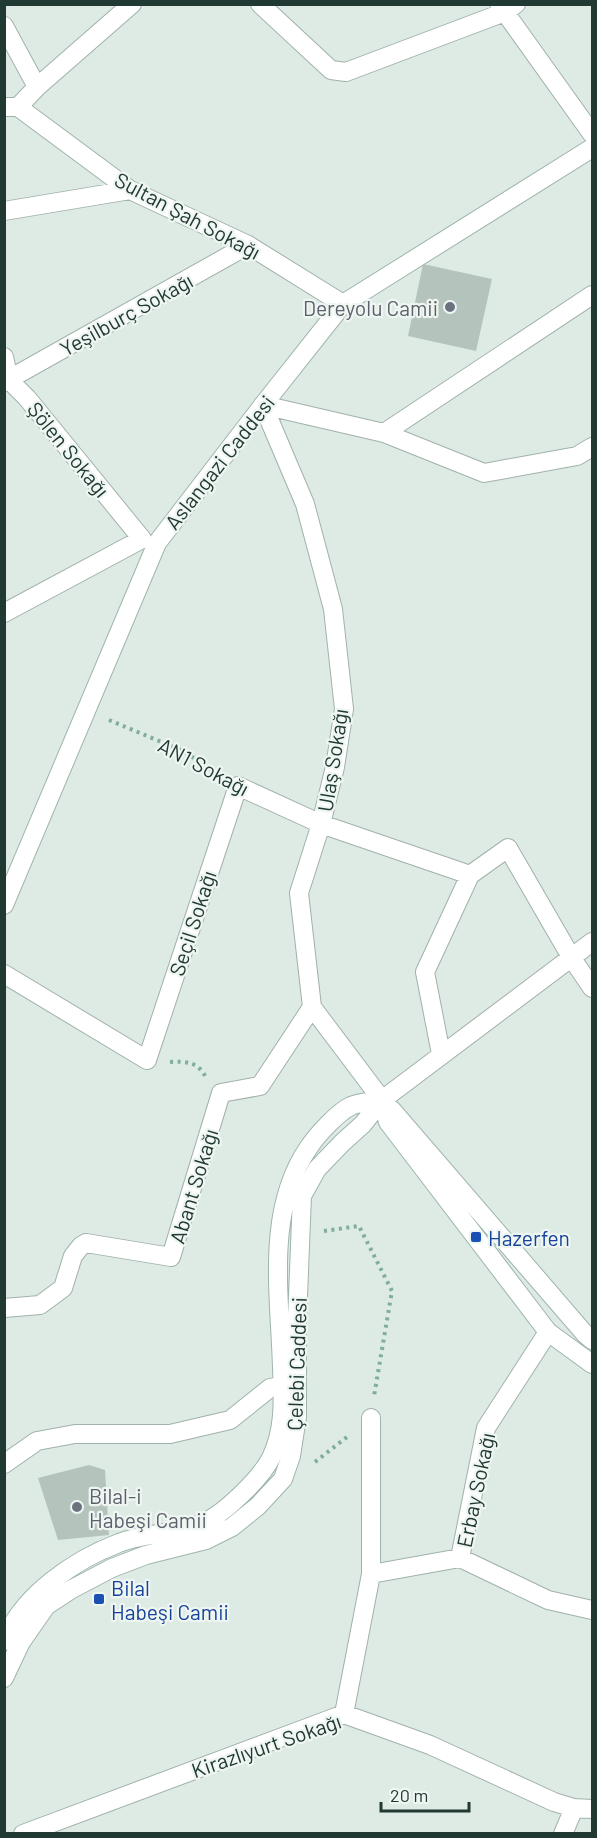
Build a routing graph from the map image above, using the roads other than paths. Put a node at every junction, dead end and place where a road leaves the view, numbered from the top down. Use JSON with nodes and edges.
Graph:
{"nodes":[{"id":1,"x":132,"y":4,"type":"edge"},
{"id":2,"x":260,"y":4,"type":"edge"},
{"id":3,"x":507,"y":7,"type":"edge"},
{"id":4,"x":4,"y":26,"type":"edge"},
{"id":5,"x":37,"y":87,"type":"junction"},
{"id":6,"x":11,"y":107,"type":"edge"},
{"id":7,"x":592,"y":134,"type":"edge"},
{"id":8,"x":592,"y":148,"type":"edge"},
{"id":9,"x":130,"y":190,"type":"junction"},
{"id":10,"x":4,"y":211,"type":"edge"},
{"id":11,"x":248,"y":245,"type":"junction"},
{"id":12,"x":592,"y":296,"type":"edge"},
{"id":13,"x":343,"y":304,"type":"junction"},
{"id":14,"x":4,"y":357,"type":"edge"},
{"id":15,"x":7,"y":381,"type":"edge"},
{"id":16,"x":263,"y":405,"type":"junction"},
{"id":17,"x":384,"y":432,"type":"junction"},
{"id":18,"x":587,"y":454,"type":"edge"},
{"id":19,"x":149,"y":541,"type":"junction"},
{"id":20,"x":4,"y":613,"type":"edge"},
{"id":21,"x":238,"y":786,"type":"joint"},
{"id":22,"x":321,"y":824,"type":"junction"},
{"id":23,"x":470,"y":875,"type":"junction"},
{"id":24,"x":4,"y":905,"type":"edge"},
{"id":25,"x":592,"y":942,"type":"edge"},
{"id":26,"x":571,"y":957,"type":"junction"},
{"id":27,"x":4,"y":974,"type":"edge"},
{"id":28,"x":592,"y":988,"type":"edge"},
{"id":29,"x":312,"y":1007,"type":"junction"},
{"id":30,"x":441,"y":1054,"type":"junction"},
{"id":31,"x":382,"y":1100,"type":"junction"},
{"id":32,"x":4,"y":1308,"type":"edge"},
{"id":33,"x":548,"y":1332,"type":"junction"},
{"id":34,"x":592,"y":1340,"type":"edge"},
{"id":35,"x":592,"y":1364,"type":"edge"},
{"id":36,"x":282,"y":1386,"type":"junction"},
{"id":37,"x":371,"y":1418,"type":"road end"},
{"id":38,"x":4,"y":1464,"type":"edge"},
{"id":39,"x":460,"y":1558,"type":"junction"},
{"id":40,"x":371,"y":1574,"type":"junction"},
{"id":41,"x":592,"y":1610,"type":"edge"},
{"id":42,"x":4,"y":1641,"type":"edge"},
{"id":43,"x":4,"y":1678,"type":"edge"},
{"id":44,"x":344,"y":1714,"type":"junction"},
{"id":45,"x":574,"y":1808,"type":"junction"},
{"id":46,"x":592,"y":1809,"type":"edge"},
{"id":47,"x":23,"y":1833,"type":"edge"},
{"id":48,"x":562,"y":1833,"type":"edge"}],
"edges":[{"from":1,"to":5,"type":"street"},
{"from":2,"to":3,"type":"street"},
{"from":3,"to":7,"type":"street"},
{"from":4,"to":5,"type":"street"},
{"from":5,"to":6,"type":"street"},
{"from":6,"to":9,"type":"street","name":"Sultan Şah Sokağı"},
{"from":8,"to":13,"type":"street","name":"Aslangazi Caddesi"},
{"from":9,"to":10,"type":"street"},
{"from":9,"to":11,"type":"street","name":"Sultan Şah Sokağı"},
{"from":11,"to":13,"type":"street","name":"Sultan Şah Sokağı"},
{"from":11,"to":15,"type":"street","name":"Yeşilburç Sokağı"},
{"from":12,"to":17,"type":"street"},
{"from":13,"to":16,"type":"street","name":"Aslangazi Caddesi"},
{"from":14,"to":15,"type":"street"},
{"from":15,"to":19,"type":"street","name":"Şölen Sokağı"},
{"from":16,"to":17,"type":"street"},
{"from":16,"to":19,"type":"street","name":"Aslangazi Caddesi"},
{"from":16,"to":22,"type":"street","name":"Ulaş Sokağı"},
{"from":17,"to":18,"type":"street"},
{"from":19,"to":20,"type":"street"},
{"from":19,"to":24,"type":"street","name":"Aslangazi Caddesi"},
{"from":21,"to":22,"type":"street","name":"AN1 Sokağı"},
{"from":21,"to":27,"type":"street","name":"Seçil Sokağı"},
{"from":22,"to":23,"type":"street","name":"AN1 Sokağı"},
{"from":22,"to":29,"type":"street","name":"Ulaş Sokağı"},
{"from":23,"to":26,"type":"street"},
{"from":23,"to":30,"type":"street"},
{"from":25,"to":26,"type":"street"},
{"from":26,"to":28,"type":"street"},
{"from":26,"to":30,"type":"street"},
{"from":29,"to":31,"type":"street"},
{"from":29,"to":32,"type":"street","name":"Abant Sokağı"},
{"from":30,"to":31,"type":"street"},
{"from":31,"to":33,"type":"street"},
{"from":31,"to":34,"type":"street"},
{"from":31,"to":36,"type":"street","name":"Çelebi Caddesi"},
{"from":31,"to":43,"type":"street","name":"Çelebi Caddesi"},
{"from":33,"to":35,"type":"street"},
{"from":33,"to":39,"type":"street","name":"Erbay Sokağı"},
{"from":36,"to":38,"type":"street"},
{"from":36,"to":42,"type":"street","name":"Çelebi Caddesi"},
{"from":37,"to":40,"type":"street"},
{"from":39,"to":40,"type":"street"},
{"from":39,"to":41,"type":"street"},
{"from":40,"to":44,"type":"street"},
{"from":44,"to":45,"type":"street","name":"Kirazlıyurt Sokağı"},
{"from":44,"to":47,"type":"street","name":"Kirazlıyurt Sokağı"},
{"from":45,"to":46,"type":"street","name":"Kirazlıyurt Sokağı"},
{"from":45,"to":48,"type":"street"}]}
